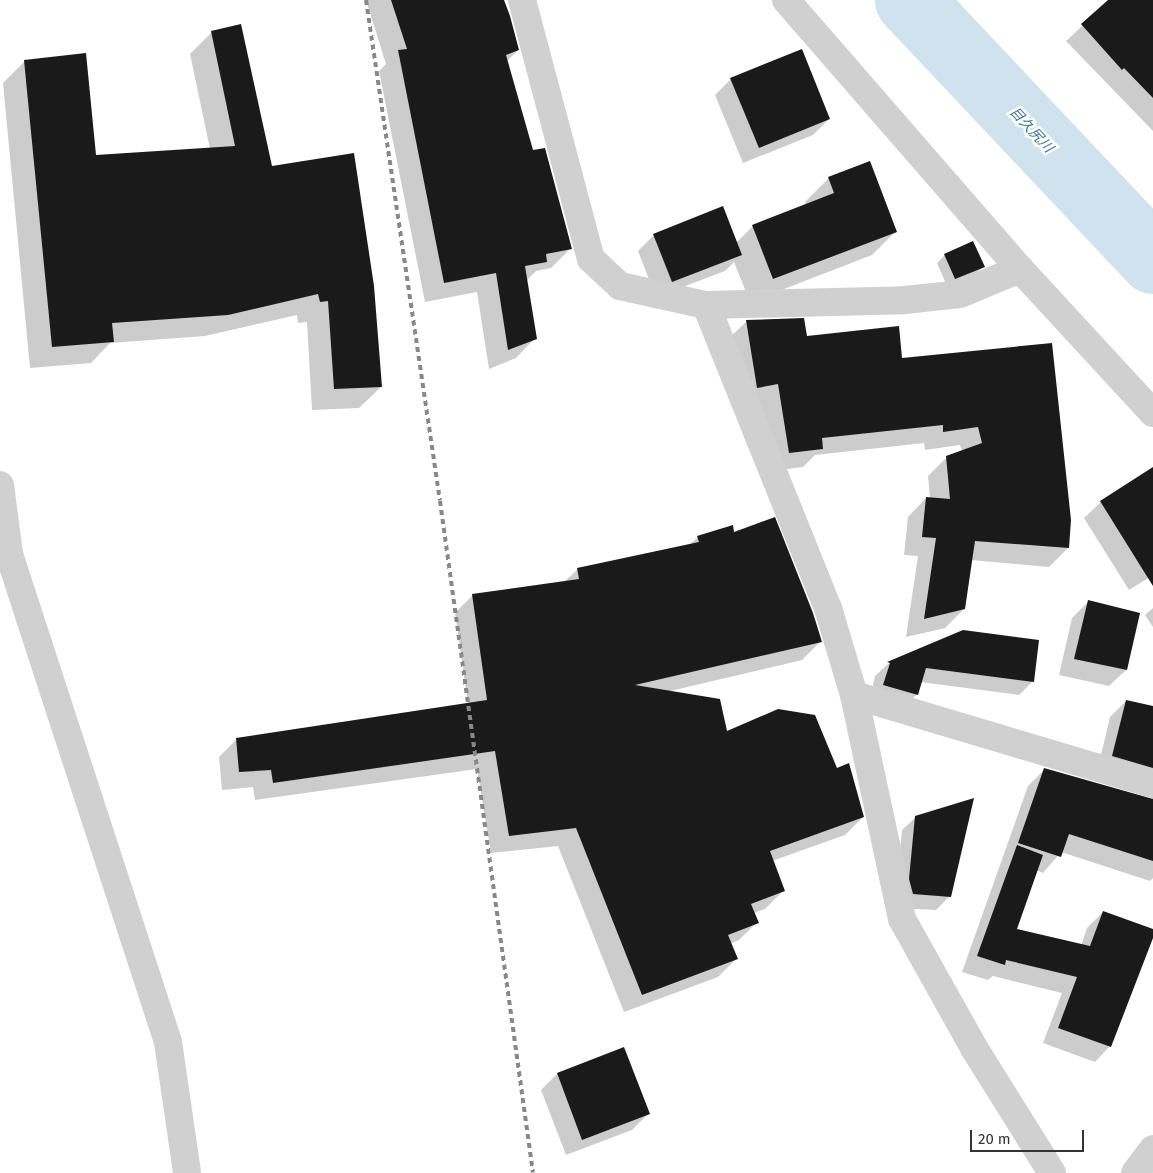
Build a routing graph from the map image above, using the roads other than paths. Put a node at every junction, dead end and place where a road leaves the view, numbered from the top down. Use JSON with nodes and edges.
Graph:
{"nodes":[{"id":1,"x":522,"y":0,"type":"edge"},
{"id":2,"x":786,"y":0,"type":"edge"},
{"id":3,"x":1020,"y":269,"type":"junction"},
{"id":4,"x":706,"y":305,"type":"junction"},
{"id":5,"x":1153,"y":413,"type":"edge"},
{"id":6,"x":0,"y":485,"type":"edge"},
{"id":7,"x":854,"y":694,"type":"junction"},
{"id":8,"x":1153,"y":784,"type":"edge"},
{"id":9,"x":1153,"y":1149,"type":"edge"},
{"id":10,"x":187,"y":1173,"type":"edge"},
{"id":11,"x":1052,"y":1173,"type":"edge"},
{"id":12,"x":1135,"y":1173,"type":"edge"}],
"edges":[{"from":1,"to":4,"type":"street"},
{"from":2,"to":3,"type":"street"},
{"from":3,"to":4,"type":"street"},
{"from":3,"to":5,"type":"street"},
{"from":4,"to":7,"type":"street"},
{"from":6,"to":10,"type":"street"},
{"from":7,"to":8,"type":"street"},
{"from":7,"to":11,"type":"street"},
{"from":9,"to":12,"type":"street"}]}
